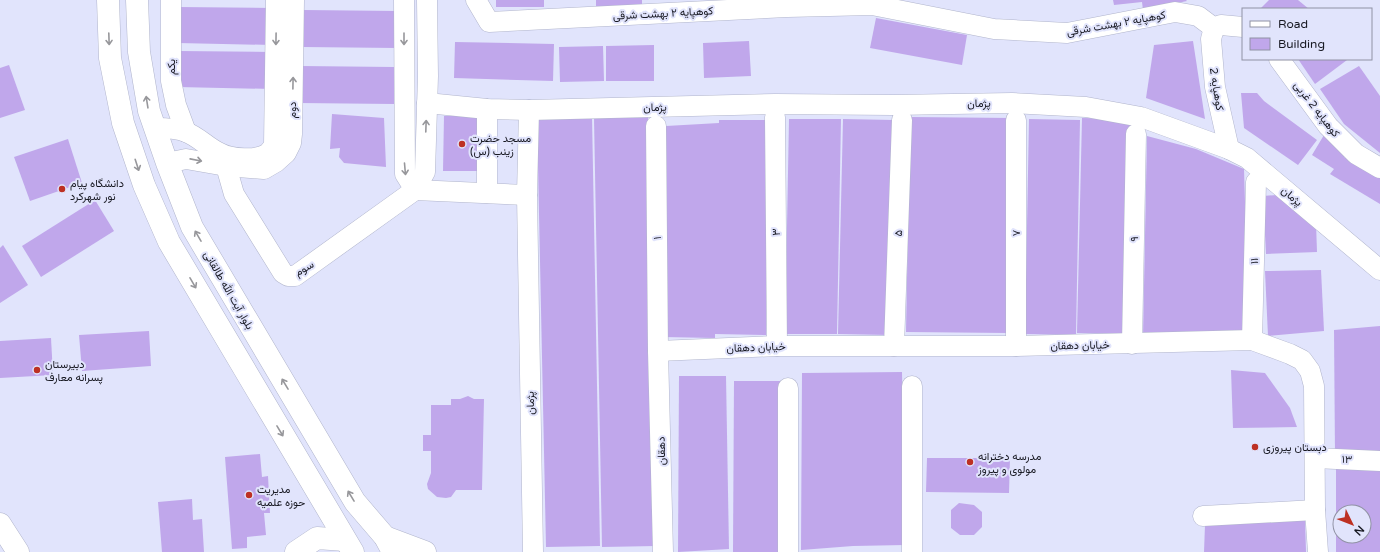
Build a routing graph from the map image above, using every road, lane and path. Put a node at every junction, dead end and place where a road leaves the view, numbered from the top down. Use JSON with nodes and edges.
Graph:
{"nodes":[{"id":1,"x":108,"y":0,"type":"edge"},
{"id":2,"x":137,"y":0,"type":"edge"},
{"id":3,"x":171,"y":0,"type":"edge"},
{"id":4,"x":276,"y":0,"type":"edge"},
{"id":5,"x":294,"y":0,"type":"edge"},
{"id":6,"x":404,"y":0,"type":"edge"},
{"id":7,"x":427,"y":0,"type":"edge"},
{"id":8,"x":476,"y":0,"type":"edge"},
{"id":9,"x":1242,"y":26,"type":"edge"},
{"id":10,"x":1214,"y":28,"type":"junction"},
{"id":11,"x":1280,"y":60,"type":"edge"},
{"id":12,"x":427,"y":103,"type":"junction"},
{"id":13,"x":487,"y":109,"type":"junction"},
{"id":14,"x":528,"y":110,"type":"junction"},
{"id":15,"x":775,"y":117,"type":"dead end"},
{"id":16,"x":902,"y":120,"type":"dead end"},
{"id":17,"x":1016,"y":120,"type":"dead end"},
{"id":18,"x":656,"y":126,"type":"dead end"},
{"id":19,"x":155,"y":128,"type":"junction"},
{"id":20,"x":186,"y":132,"type":"junction"},
{"id":21,"x":1136,"y":134,"type":"dead end"},
{"id":22,"x":280,"y":149,"type":"junction"},
{"id":23,"x":1229,"y":149,"type":"junction"},
{"id":24,"x":223,"y":160,"type":"junction"},
{"id":25,"x":166,"y":163,"type":"junction"},
{"id":26,"x":1380,"y":168,"type":"edge"},
{"id":27,"x":1256,"y":182,"type":"dead end"},
{"id":28,"x":415,"y":190,"type":"junction"},
{"id":29,"x":487,"y":193,"type":"junction"},
{"id":30,"x":527,"y":195,"type":"junction"},
{"id":31,"x":1380,"y":270,"type":"edge"},
{"id":32,"x":1252,"y":340,"type":"junction"},
{"id":33,"x":1132,"y":344,"type":"junction"},
{"id":34,"x":777,"y":346,"type":"junction"},
{"id":35,"x":894,"y":346,"type":"junction"},
{"id":36,"x":1016,"y":346,"type":"junction"},
{"id":37,"x":658,"y":350,"type":"junction"},
{"id":38,"x":912,"y":386,"type":"dead end"},
{"id":39,"x":788,"y":388,"type":"dead end"},
{"id":40,"x":1315,"y":458,"type":"junction"},
{"id":41,"x":1380,"y":461,"type":"edge"},
{"id":42,"x":1315,"y":510,"type":"junction"},
{"id":43,"x":1203,"y":516,"type":"dead end"},
{"id":44,"x":0,"y":524,"type":"edge"},
{"id":45,"x":384,"y":538,"type":"edge"},
{"id":46,"x":346,"y":542,"type":"edge"},
{"id":47,"x":18,"y":552,"type":"edge"},
{"id":48,"x":296,"y":552,"type":"edge"},
{"id":49,"x":425,"y":552,"type":"edge"},
{"id":50,"x":533,"y":552,"type":"edge"},
{"id":51,"x":663,"y":552,"type":"edge"},
{"id":52,"x":788,"y":552,"type":"edge"},
{"id":53,"x":912,"y":552,"type":"edge"},
{"id":54,"x":1318,"y":552,"type":"edge"}],
"edges":[{"from":1,"to":46,"type":"main road","one_way":true},
{"from":19,"to":2,"type":"main road","name":"بلوار آیت الله طالقانی","one_way":true},
{"from":3,"to":20,"type":"street","name":"یکم"},
{"from":4,"to":22,"type":"street","name":"دوم","one_way":true},
{"from":22,"to":5,"type":"street","name":"دوم","one_way":true},
{"from":6,"to":28,"type":"street","one_way":true},
{"from":7,"to":12,"type":"street","name":"سوم"},
{"from":8,"to":10,"type":"street","name":"کوهپایه ۲ بهشت شرقی"},
{"from":9,"to":10,"type":"street"},
{"from":10,"to":23,"type":"street","name":"کوهپایه 2"},
{"from":11,"to":26,"type":"street","name":"کوهپایه 2 غربی"},
{"from":12,"to":13,"type":"street","name":"پژمان"},
{"from":28,"to":12,"type":"street","name":"سوم","one_way":true},
{"from":13,"to":14,"type":"street","name":"پژمان"},
{"from":13,"to":29,"type":"street"},
{"from":14,"to":23,"type":"street","name":"پژمان"},
{"from":14,"to":30,"type":"street","name":"پژمان"},
{"from":15,"to":34,"type":"street","name":"۳"},
{"from":16,"to":35,"type":"street","name":"۵"},
{"from":17,"to":36,"type":"street","name":"۷"},
{"from":18,"to":37,"type":"street","name":"۱"},
{"from":19,"to":20,"type":"street"},
{"from":19,"to":25,"type":"main road","name":"بلوار آیت الله طالقانی"},
{"from":20,"to":24,"type":"street"},
{"from":21,"to":33,"type":"street","name":"۹"},
{"from":22,"to":24,"type":"street"},
{"from":23,"to":31,"type":"street","name":"پژمان"},
{"from":25,"to":24,"type":"street","one_way":true},
{"from":24,"to":28,"type":"street","name":"سوم"},
{"from":45,"to":25,"type":"main road","name":"بلوار آیت الله طالقانی","one_way":true},
{"from":27,"to":32,"type":"street","name":"۱۱"},
{"from":28,"to":29,"type":"street"},
{"from":29,"to":30,"type":"street"},
{"from":30,"to":50,"type":"street","name":"پژمان"},
{"from":32,"to":33,"type":"street","name":"خیابان دهقان"},
{"from":32,"to":40,"type":"street","name":"خیابان دهقان"},
{"from":33,"to":36,"type":"street","name":"خیابان دهقان"},
{"from":34,"to":35,"type":"street","name":"خیابان دهقان"},
{"from":34,"to":37,"type":"street","name":"خیابان دهقان"},
{"from":35,"to":36,"type":"street","name":"خیابان دهقان"},
{"from":37,"to":51,"type":"street","name":"دهقان"},
{"from":38,"to":53,"type":"street"},
{"from":39,"to":52,"type":"street"},
{"from":40,"to":41,"type":"street","name":"۱۳"},
{"from":40,"to":42,"type":"street","name":"خیابان دهقان"},
{"from":42,"to":43,"type":"street"},
{"from":42,"to":54,"type":"street","name":"خیابان دهقان"},
{"from":44,"to":47,"type":"main road"},
{"from":45,"to":46,"type":"main road"},
{"from":45,"to":49,"type":"main road"},
{"from":46,"to":48,"type":"main road"}]}
